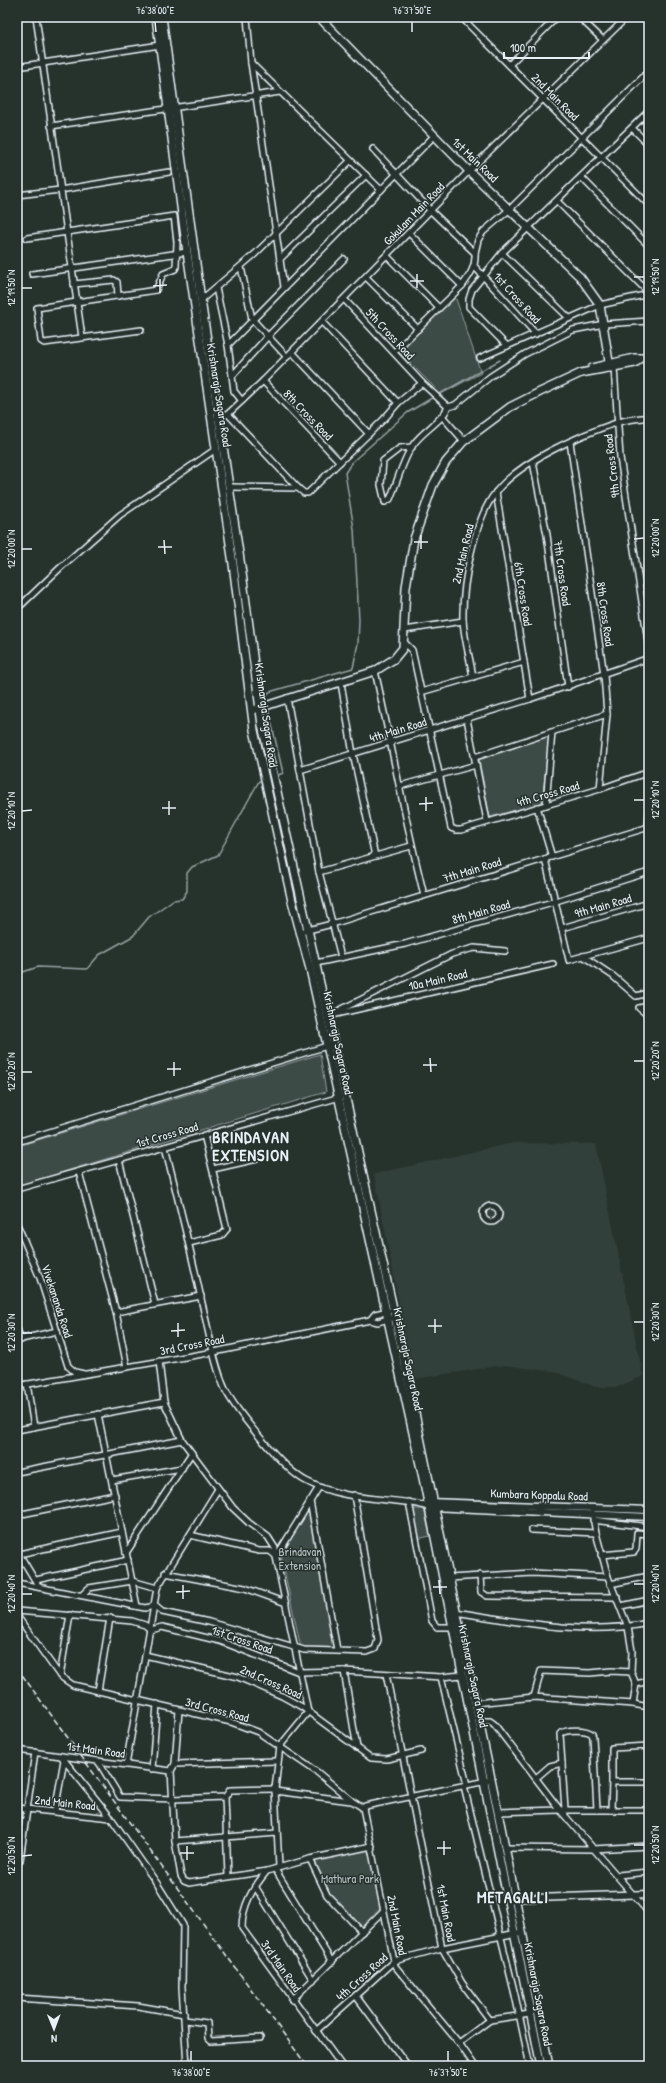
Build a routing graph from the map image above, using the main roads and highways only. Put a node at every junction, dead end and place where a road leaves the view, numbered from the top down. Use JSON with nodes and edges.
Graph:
{"nodes":[{"id":1,"x":156,"y":17,"type":"edge"},
{"id":2,"x":162,"y":17,"type":"edge"},
{"id":3,"x":320,"y":17,"type":"edge"},
{"id":4,"x":171,"y":108,"type":"junction"},
{"id":5,"x":649,"y":358,"type":"edge"},
{"id":6,"x":611,"y":365,"type":"junction"},
{"id":7,"x":216,"y":419,"type":"junction"},
{"id":8,"x":262,"y":707,"type":"junction"},
{"id":9,"x":273,"y":776,"type":"junction"},
{"id":10,"x":264,"y":778,"type":"junction"},
{"id":11,"x":304,"y":931,"type":"junction"},
{"id":12,"x":331,"y":1045,"type":"junction"},
{"id":13,"x":391,"y":1314,"type":"junction"},
{"id":14,"x":431,"y":1505,"type":"junction"},
{"id":15,"x":488,"y":1781,"type":"junction"},
{"id":16,"x":518,"y":1933,"type":"junction"},
{"id":17,"x":541,"y":2066,"type":"edge"},
{"id":18,"x":548,"y":2066,"type":"edge"}],
"edges":[{"from":1,"to":4,"type":"main road","name":"Krishnaraja Sagara Road"},
{"from":2,"to":4,"type":"main road","name":"Krishnaraja Sagara Road"},
{"from":3,"to":6,"type":"main road","name":"1st Main Road"},
{"from":4,"to":7,"type":"main road","name":"Krishnaraja Sagara Road"},
{"from":4,"to":7,"type":"main road","name":"Krishnaraja Sagara Road"},
{"from":5,"to":6,"type":"main road"},
{"from":6,"to":8,"type":"main road"},
{"from":7,"to":8,"type":"main road","name":"Krishnaraja Sagara Road"},
{"from":7,"to":8,"type":"main road","name":"Krishnaraja Sagara Road"},
{"from":8,"to":9,"type":"main road","name":"Krishnaraja Sagara Road"},
{"from":8,"to":10,"type":"main road","name":"Krishnaraja Sagara Road"},
{"from":9,"to":10,"type":"main road"},
{"from":9,"to":11,"type":"main road","name":"Krishnaraja Sagara Road"},
{"from":10,"to":11,"type":"main road","name":"Krishnaraja Sagara Road"},
{"from":11,"to":12,"type":"main road","name":"Krishnaraja Sagara Road"},
{"from":11,"to":12,"type":"main road","name":"Krishnaraja Sagara Road"},
{"from":12,"to":13,"type":"main road","name":"Krishnaraja Sagara Road"},
{"from":12,"to":13,"type":"main road","name":"Krishnaraja Sagara Road"},
{"from":13,"to":14,"type":"main road","name":"Krishnaraja Sagara Road"},
{"from":14,"to":15,"type":"main road","name":"Krishnaraja Sagara Road"},
{"from":14,"to":15,"type":"main road","name":"Krishnaraja Sagara Road"},
{"from":15,"to":16,"type":"main road","name":"Krishnaraja Sagara Road"},
{"from":15,"to":16,"type":"main road","name":"Krishnaraja Sagara Road"},
{"from":16,"to":17,"type":"main road","name":"Krishnaraja Sagara Road"},
{"from":16,"to":18,"type":"main road","name":"Krishnaraja Sagara Road"}]}
